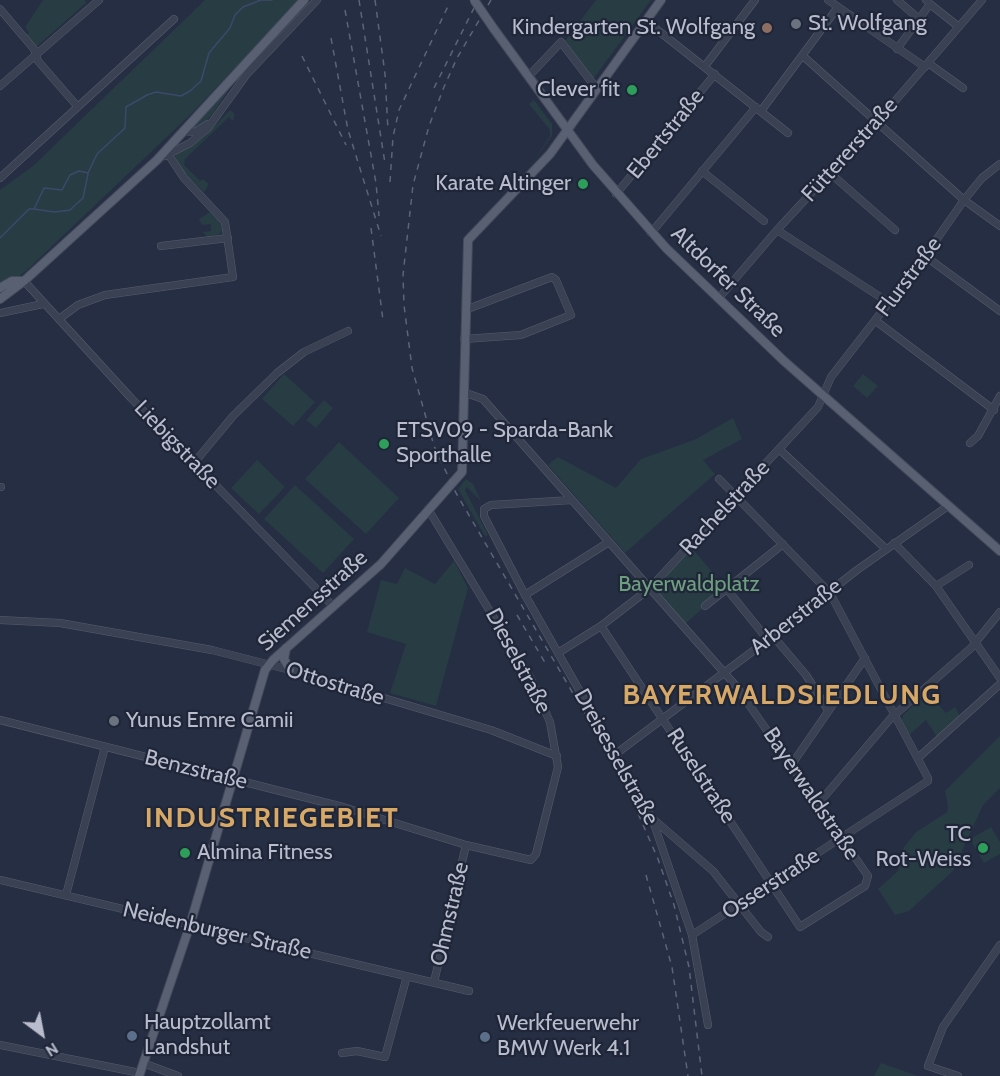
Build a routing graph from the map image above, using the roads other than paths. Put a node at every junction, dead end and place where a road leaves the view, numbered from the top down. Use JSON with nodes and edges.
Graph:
{"nodes":[{"id":1,"x":98,"y":0,"type":"edge"},
{"id":2,"x":304,"y":0,"type":"edge"},
{"id":3,"x":317,"y":0,"type":"edge"},
{"id":4,"x":474,"y":0,"type":"edge"},
{"id":5,"x":661,"y":0,"type":"edge"},
{"id":6,"x":755,"y":0,"type":"edge"},
{"id":7,"x":828,"y":0,"type":"edge"},
{"id":8,"x":897,"y":0,"type":"edge"},
{"id":9,"x":982,"y":0,"type":"edge"},
{"id":10,"x":928,"y":2,"type":"edge"},
{"id":11,"x":838,"y":7,"type":"junction"},
{"id":12,"x":0,"y":9,"type":"edge"},
{"id":13,"x":918,"y":18,"type":"junction"},
{"id":14,"x":174,"y":19,"type":"dead end"},
{"id":15,"x":646,"y":21,"type":"junction"},
{"id":16,"x":959,"y":27,"type":"junction"},
{"id":17,"x":897,"y":49,"type":"junction"},
{"id":18,"x":35,"y":55,"type":"junction"},
{"id":19,"x":803,"y":56,"type":"junction"},
{"id":20,"x":926,"y":65,"type":"junction"},
{"id":21,"x":705,"y":66,"type":"junction"},
{"id":22,"x":715,"y":74,"type":"junction"},
{"id":23,"x":528,"y":77,"type":"junction"},
{"id":24,"x":0,"y":86,"type":"edge"},
{"id":25,"x":963,"y":88,"type":"dead end"},
{"id":26,"x":597,"y":89,"type":"junction"},
{"id":27,"x":78,"y":107,"type":"junction"},
{"id":28,"x":758,"y":109,"type":"junction"},
{"id":29,"x":213,"y":121,"type":"junction"},
{"id":30,"x":878,"y":122,"type":"junction"},
{"id":31,"x":184,"y":131,"type":"junction"},
{"id":32,"x":567,"y":131,"type":"junction"},
{"id":33,"x":788,"y":133,"type":"dead end"},
{"id":34,"x":168,"y":154,"type":"junction"},
{"id":35,"x":157,"y":160,"type":"junction"},
{"id":36,"x":1000,"y":164,"type":"edge"},
{"id":37,"x":702,"y":171,"type":"junction"},
{"id":38,"x":830,"y":173,"type":"junction"},
{"id":39,"x":0,"y":178,"type":"edge"},
{"id":40,"x":616,"y":194,"type":"junction"},
{"id":41,"x":964,"y":200,"type":"junction"},
{"id":42,"x":764,"y":221,"type":"dead end"},
{"id":43,"x":1000,"y":226,"type":"edge"},
{"id":44,"x":777,"y":230,"type":"junction"},
{"id":45,"x":895,"y":230,"type":"dead end"},
{"id":46,"x":651,"y":232,"type":"junction"},
{"id":47,"x":228,"y":238,"type":"junction"},
{"id":48,"x":161,"y":246,"type":"dead end"},
{"id":49,"x":925,"y":256,"type":"junction"},
{"id":50,"x":24,"y":281,"type":"junction"},
{"id":51,"x":0,"y":288,"type":"edge"},
{"id":52,"x":0,"y":299,"type":"edge"},
{"id":53,"x":718,"y":299,"type":"junction"},
{"id":54,"x":888,"y":302,"type":"junction"},
{"id":55,"x":43,"y":304,"type":"junction"},
{"id":56,"x":465,"y":310,"type":"junction"},
{"id":57,"x":1000,"y":311,"type":"edge"},
{"id":58,"x":0,"y":314,"type":"edge"},
{"id":59,"x":59,"y":319,"type":"junction"},
{"id":60,"x":876,"y":321,"type":"junction"},
{"id":61,"x":348,"y":332,"type":"dead end"},
{"id":62,"x":464,"y":339,"type":"junction"},
{"id":63,"x":463,"y":392,"type":"junction"},
{"id":64,"x":822,"y":394,"type":"junction"},
{"id":65,"x":1000,"y":396,"type":"edge"},
{"id":66,"x":994,"y":410,"type":"junction"},
{"id":67,"x":970,"y":443,"type":"dead end"},
{"id":68,"x":779,"y":449,"type":"junction"},
{"id":69,"x":194,"y":463,"type":"junction"},
{"id":70,"x":719,"y":479,"type":"dead end"},
{"id":71,"x":737,"y":496,"type":"junction"},
{"id":72,"x":572,"y":500,"type":"junction"},
{"id":73,"x":948,"y":506,"type":"junction"},
{"id":74,"x":428,"y":509,"type":"junction"},
{"id":75,"x":609,"y":542,"type":"junction"},
{"id":76,"x":894,"y":543,"type":"junction"},
{"id":77,"x":783,"y":544,"type":"junction"},
{"id":78,"x":886,"y":549,"type":"junction"},
{"id":79,"x":1000,"y":551,"type":"edge"},
{"id":80,"x":969,"y":565,"type":"dead end"},
{"id":81,"x":936,"y":586,"type":"junction"},
{"id":82,"x":726,"y":588,"type":"junction"},
{"id":83,"x":649,"y":589,"type":"junction"},
{"id":84,"x":830,"y":592,"type":"junction"},
{"id":85,"x":525,"y":595,"type":"junction"},
{"id":86,"x":333,"y":606,"type":"junction"},
{"id":87,"x":705,"y":606,"type":"dead end"},
{"id":88,"x":1000,"y":612,"type":"edge"},
{"id":89,"x":0,"y":620,"type":"edge"},
{"id":90,"x":601,"y":626,"type":"junction"},
{"id":91,"x":771,"y":638,"type":"junction"},
{"id":92,"x":975,"y":643,"type":"junction"},
{"id":93,"x":286,"y":648,"type":"junction"},
{"id":94,"x":558,"y":653,"type":"junction"},
{"id":95,"x":865,"y":658,"type":"junction"},
{"id":96,"x":269,"y":664,"type":"junction"},
{"id":97,"x":290,"y":669,"type":"junction"},
{"id":98,"x":724,"y":672,"type":"junction"},
{"id":99,"x":1000,"y":678,"type":"edge"},
{"id":100,"x":1000,"y":684,"type":"edge"},
{"id":101,"x":828,"y":710,"type":"junction"},
{"id":102,"x":895,"y":714,"type":"junction"},
{"id":103,"x":664,"y":717,"type":"junction"},
{"id":104,"x":0,"y":720,"type":"edge"},
{"id":105,"x":105,"y":747,"type":"junction"},
{"id":106,"x":617,"y":753,"type":"junction"},
{"id":107,"x":557,"y":756,"type":"junction"},
{"id":108,"x":919,"y":757,"type":"junction"},
{"id":109,"x":792,"y":764,"type":"junction"},
{"id":110,"x":233,"y":779,"type":"junction"},
{"id":111,"x":818,"y":804,"type":"junction"},
{"id":112,"x":652,"y":818,"type":"junction"},
{"id":113,"x":841,"y":838,"type":"junction"},
{"id":114,"x":466,"y":845,"type":"junction"},
{"id":115,"x":531,"y":860,"type":"joint"},
{"id":116,"x":0,"y":880,"type":"edge"},
{"id":117,"x":771,"y":884,"type":"junction"},
{"id":118,"x":66,"y":895,"type":"junction"},
{"id":119,"x":740,"y":904,"type":"junction"},
{"id":120,"x":190,"y":925,"type":"junction"},
{"id":121,"x":800,"y":927,"type":"joint"},
{"id":122,"x":692,"y":935,"type":"junction"},
{"id":123,"x":768,"y":937,"type":"dead end"},
{"id":124,"x":1000,"y":945,"type":"edge"},
{"id":125,"x":408,"y":976,"type":"junction"},
{"id":126,"x":434,"y":982,"type":"junction"},
{"id":127,"x":470,"y":991,"type":"dead end"},
{"id":128,"x":708,"y":1025,"type":"dead end"},
{"id":129,"x":0,"y":1045,"type":"edge"},
{"id":130,"x":342,"y":1053,"type":"dead end"},
{"id":131,"x":141,"y":1071,"type":"edge"},
{"id":132,"x":178,"y":1076,"type":"edge"},
{"id":133,"x":958,"y":1076,"type":"edge"}],
"edges":[{"from":1,"to":18,"type":"street"},
{"from":2,"to":31,"type":"main road"},
{"from":3,"to":29,"type":"street"},
{"from":4,"to":23,"type":"main road","name":"Altdorfer Straße","bridge":true},
{"from":5,"to":15,"type":"main road"},
{"from":6,"to":21,"type":"street","name":"Ebertstraße"},
{"from":7,"to":11,"type":"street"},
{"from":8,"to":13,"type":"street"},
{"from":9,"to":16,"type":"street","name":"Füttererstraße"},
{"from":10,"to":13,"type":"street"},
{"from":10,"to":16,"type":"street"},
{"from":11,"to":17,"type":"street"},
{"from":11,"to":19,"type":"street"},
{"from":12,"to":18,"type":"street"},
{"from":13,"to":17,"type":"street"},
{"from":14,"to":27,"type":"street"},
{"from":15,"to":21,"type":"street"},
{"from":15,"to":26,"type":"main road"},
{"from":16,"to":20,"type":"street","name":"Füttererstraße"},
{"from":17,"to":20,"type":"street"},
{"from":18,"to":24,"type":"street"},
{"from":18,"to":27,"type":"street"},
{"from":19,"to":28,"type":"street"},
{"from":19,"to":30,"type":"street"},
{"from":20,"to":25,"type":"street"},
{"from":20,"to":30,"type":"street","name":"Füttererstraße"},
{"from":21,"to":22,"type":"street"},
{"from":22,"to":28,"type":"street"},
{"from":22,"to":40,"type":"street","name":"Ebertstraße"},
{"from":23,"to":26,"type":"street"},
{"from":23,"to":32,"type":"main road","name":"Altdorfer Straße"},
{"from":26,"to":32,"type":"main road"},
{"from":27,"to":39,"type":"street"},
{"from":28,"to":33,"type":"street"},
{"from":28,"to":37,"type":"street"},
{"from":29,"to":31,"type":"street"},
{"from":29,"to":34,"type":"street"},
{"from":30,"to":38,"type":"street","name":"Füttererstraße"},
{"from":30,"to":41,"type":"street"},
{"from":31,"to":35,"type":"main road"},
{"from":32,"to":40,"type":"main road","name":"Altdorfer Straße"},
{"from":32,"to":56,"type":"main road"},
{"from":34,"to":35,"type":"street"},
{"from":34,"to":47,"type":"street"},
{"from":35,"to":50,"type":"main road"},
{"from":36,"to":41,"type":"street","name":"Flurstraße"},
{"from":37,"to":42,"type":"street"},
{"from":37,"to":46,"type":"street"},
{"from":38,"to":44,"type":"street","name":"Füttererstraße"},
{"from":38,"to":45,"type":"street"},
{"from":40,"to":46,"type":"main road","name":"Altdorfer Straße"},
{"from":41,"to":43,"type":"street"},
{"from":41,"to":49,"type":"street","name":"Flurstraße"},
{"from":44,"to":53,"type":"street","name":"Füttererstraße"},
{"from":44,"to":54,"type":"street"},
{"from":46,"to":53,"type":"main road","name":"Altdorfer Straße"},
{"from":47,"to":48,"type":"street"},
{"from":47,"to":59,"type":"street"},
{"from":49,"to":54,"type":"street","name":"Flurstraße"},
{"from":49,"to":57,"type":"street"},
{"from":50,"to":51,"type":"main road"},
{"from":50,"to":52,"type":"main road"},
{"from":50,"to":55,"type":"street","name":"Liebigstraße"},
{"from":53,"to":64,"type":"main road","name":"Altdorfer Straße"},
{"from":54,"to":60,"type":"street","name":"Flurstraße"},
{"from":55,"to":58,"type":"street"},
{"from":55,"to":59,"type":"street","name":"Liebigstraße"},
{"from":56,"to":62,"type":"main road"},
{"from":56,"to":62,"type":"street"},
{"from":59,"to":69,"type":"street","name":"Liebigstraße"},
{"from":60,"to":64,"type":"street","name":"Flurstraße"},
{"from":60,"to":66,"type":"street"},
{"from":61,"to":69,"type":"street"},
{"from":62,"to":63,"type":"main road"},
{"from":63,"to":72,"type":"street","name":"Bayerwaldstraße"},
{"from":63,"to":74,"type":"main road","name":"Siemensstraße"},
{"from":64,"to":68,"type":"street","name":"Rachelstraße"},
{"from":64,"to":73,"type":"main road","name":"Altdorfer Straße"},
{"from":65,"to":66,"type":"street"},
{"from":66,"to":67,"type":"street"},
{"from":68,"to":71,"type":"street","name":"Rachelstraße"},
{"from":68,"to":78,"type":"street"},
{"from":69,"to":86,"type":"street","name":"Liebigstraße"},
{"from":70,"to":71,"type":"street"},
{"from":71,"to":77,"type":"street"},
{"from":71,"to":83,"type":"street","name":"Rachelstraße"},
{"from":72,"to":75,"type":"street","name":"Bayerwaldstraße"},
{"from":72,"to":85,"type":"street","name":"Dreisesselstraße"},
{"from":73,"to":76,"type":"street","name":"Arberstraße"},
{"from":73,"to":79,"type":"main road","name":"Altdorfer Straße"},
{"from":74,"to":86,"type":"main road","name":"Siemensstraße"},
{"from":74,"to":107,"type":"street","name":"Dieselstraße"},
{"from":75,"to":83,"type":"street","name":"Bayerwaldstraße"},
{"from":75,"to":85,"type":"street"},
{"from":76,"to":78,"type":"street","name":"Arberstraße"},
{"from":76,"to":81,"type":"street"},
{"from":77,"to":82,"type":"street"},
{"from":77,"to":84,"type":"street"},
{"from":78,"to":84,"type":"street","name":"Arberstraße"},
{"from":80,"to":81,"type":"street"},
{"from":81,"to":92,"type":"street"},
{"from":82,"to":87,"type":"street"},
{"from":82,"to":91,"type":"street"},
{"from":83,"to":90,"type":"street","name":"Rachelstraße"},
{"from":83,"to":98,"type":"street","name":"Bayerwaldstraße"},
{"from":84,"to":91,"type":"street","name":"Arberstraße"},
{"from":84,"to":95,"type":"street"},
{"from":85,"to":94,"type":"street","name":"Dreisesselstraße"},
{"from":86,"to":93,"type":"main road","name":"Siemensstraße"},
{"from":88,"to":92,"type":"street"},
{"from":89,"to":96,"type":"street","name":"Ottostraße"},
{"from":90,"to":94,"type":"street","name":"Rachelstraße"},
{"from":90,"to":103,"type":"street","name":"Ruselstraße"},
{"from":91,"to":98,"type":"street","name":"Arberstraße"},
{"from":91,"to":101,"type":"street"},
{"from":92,"to":99,"type":"street"},
{"from":92,"to":102,"type":"street"},
{"from":93,"to":96,"type":"main road","name":"Siemensstraße"},
{"from":93,"to":97,"type":"main road"},
{"from":94,"to":106,"type":"street","name":"Dreisesselstraße"},
{"from":95,"to":101,"type":"street"},
{"from":95,"to":102,"type":"street"},
{"from":96,"to":97,"type":"street","name":"Ottostraße"},
{"from":96,"to":110,"type":"main road","name":"Siemensstraße"},
{"from":97,"to":107,"type":"street","name":"Ottostraße"},
{"from":98,"to":103,"type":"street","name":"Arberstraße"},
{"from":98,"to":109,"type":"street","name":"Bayerwaldstraße"},
{"from":100,"to":108,"type":"street"},
{"from":101,"to":109,"type":"street"},
{"from":102,"to":108,"type":"street"},
{"from":102,"to":111,"type":"street"},
{"from":103,"to":106,"type":"street","name":"Arberstraße"},
{"from":103,"to":117,"type":"street","name":"Ruselstraße"},
{"from":104,"to":105,"type":"street","name":"Benzstraße"},
{"from":105,"to":110,"type":"street","name":"Benzstraße"},
{"from":105,"to":118,"type":"street"},
{"from":106,"to":112,"type":"street","name":"Dreisesselstraße"},
{"from":107,"to":115,"type":"street","name":"Dieselstraße"},
{"from":108,"to":113,"type":"street","name":"Osserstraße"},
{"from":109,"to":111,"type":"street","name":"Bayerwaldstraße"},
{"from":110,"to":114,"type":"street","name":"Benzstraße"},
{"from":110,"to":120,"type":"main road","name":"Siemensstraße"},
{"from":111,"to":113,"type":"street","name":"Bayerwaldstraße"},
{"from":112,"to":119,"type":"street"},
{"from":112,"to":122,"type":"street","name":"Dreisesselstraße"},
{"from":113,"to":117,"type":"street","name":"Osserstraße"},
{"from":113,"to":121,"type":"street","name":"Bayerwaldstraße"},
{"from":114,"to":115,"type":"street","name":"Benzstraße"},
{"from":114,"to":126,"type":"street","name":"Ohmstraße"},
{"from":116,"to":118,"type":"street","name":"Neidenburger Straße"},
{"from":117,"to":119,"type":"street","name":"Osserstraße"},
{"from":117,"to":121,"type":"street","name":"Ruselstraße"},
{"from":118,"to":120,"type":"street","name":"Neidenburger Straße"},
{"from":119,"to":122,"type":"street","name":"Osserstraße"},
{"from":119,"to":123,"type":"street"},
{"from":120,"to":125,"type":"street","name":"Neidenburger Straße"},
{"from":120,"to":131,"type":"main road","name":"Siemensstraße"},
{"from":122,"to":128,"type":"street","name":"Dreisesselstraße"},
{"from":124,"to":133,"type":"street"},
{"from":125,"to":126,"type":"street","name":"Neidenburger Straße"},
{"from":125,"to":130,"type":"street"},
{"from":126,"to":127,"type":"street","name":"Ohmstraße"},
{"from":129,"to":131,"type":"street"},
{"from":131,"to":132,"type":"street"}]}
